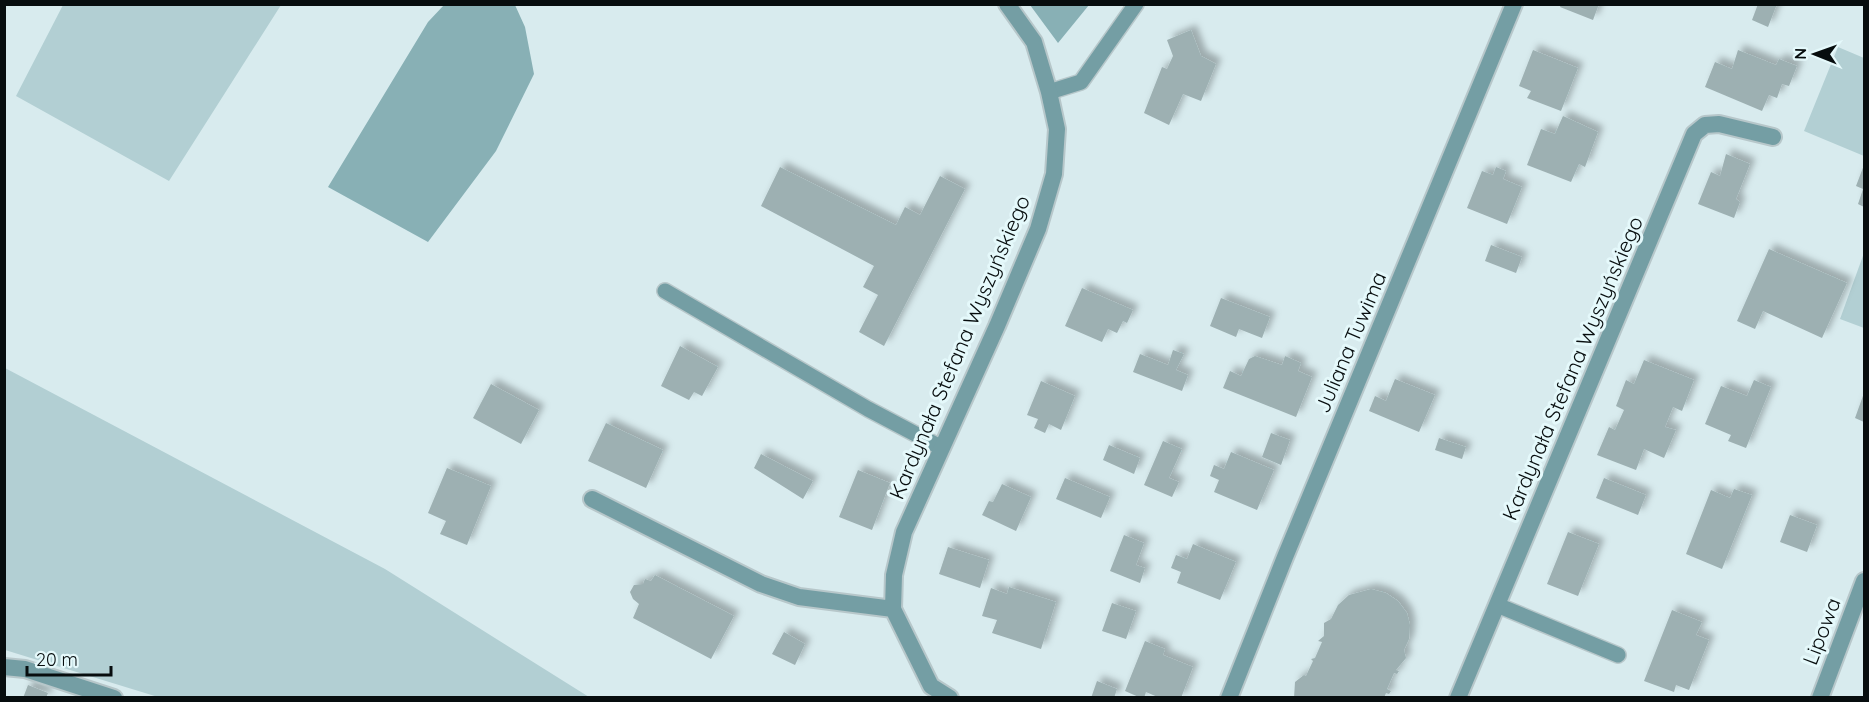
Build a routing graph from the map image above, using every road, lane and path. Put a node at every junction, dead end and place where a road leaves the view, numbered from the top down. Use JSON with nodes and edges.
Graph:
{"nodes":[{"id":1,"x":1007,"y":4,"type":"edge"},
{"id":2,"x":1136,"y":4,"type":"edge"},
{"id":3,"x":1514,"y":4,"type":"edge"},
{"id":4,"x":1049,"y":92,"type":"junction"},
{"id":5,"x":1773,"y":137,"type":"dead end"},
{"id":6,"x":665,"y":291,"type":"dead end"},
{"id":7,"x":942,"y":448,"type":"junction"},
{"id":8,"x":592,"y":499,"type":"dead end"},
{"id":9,"x":1864,"y":581,"type":"edge"},
{"id":10,"x":1497,"y":605,"type":"junction"},
{"id":11,"x":893,"y":609,"type":"junction"},
{"id":12,"x":1618,"y":655,"type":"dead end"},
{"id":13,"x":4,"y":667,"type":"edge"},
{"id":14,"x":114,"y":698,"type":"edge"},
{"id":15,"x":950,"y":698,"type":"edge"},
{"id":16,"x":1229,"y":698,"type":"edge"},
{"id":17,"x":1458,"y":698,"type":"edge"},
{"id":18,"x":1820,"y":698,"type":"edge"}],
"edges":[{"from":1,"to":4,"type":"street","name":"Kardynała Stefana Wyszyńskiego"},
{"from":2,"to":4,"type":"lane"},
{"from":3,"to":16,"type":"street","name":"Juliana Tuwima"},
{"from":4,"to":7,"type":"street","name":"Kardynała Stefana Wyszyńskiego"},
{"from":5,"to":10,"type":"street","name":"Kardynała Stefana Wyszyńskiego"},
{"from":6,"to":7,"type":"lane"},
{"from":7,"to":11,"type":"street","name":"Kardynała Stefana Wyszyńskiego"},
{"from":8,"to":11,"type":"street"},
{"from":9,"to":18,"type":"street","name":"Lipowa"},
{"from":10,"to":12,"type":"lane"},
{"from":10,"to":17,"type":"street","name":"Kardynała Stefana Wyszyńskiego"},
{"from":11,"to":15,"type":"street","name":"Kardynała Stefana Wyszyńskiego"},
{"from":13,"to":14,"type":"street"}]}
